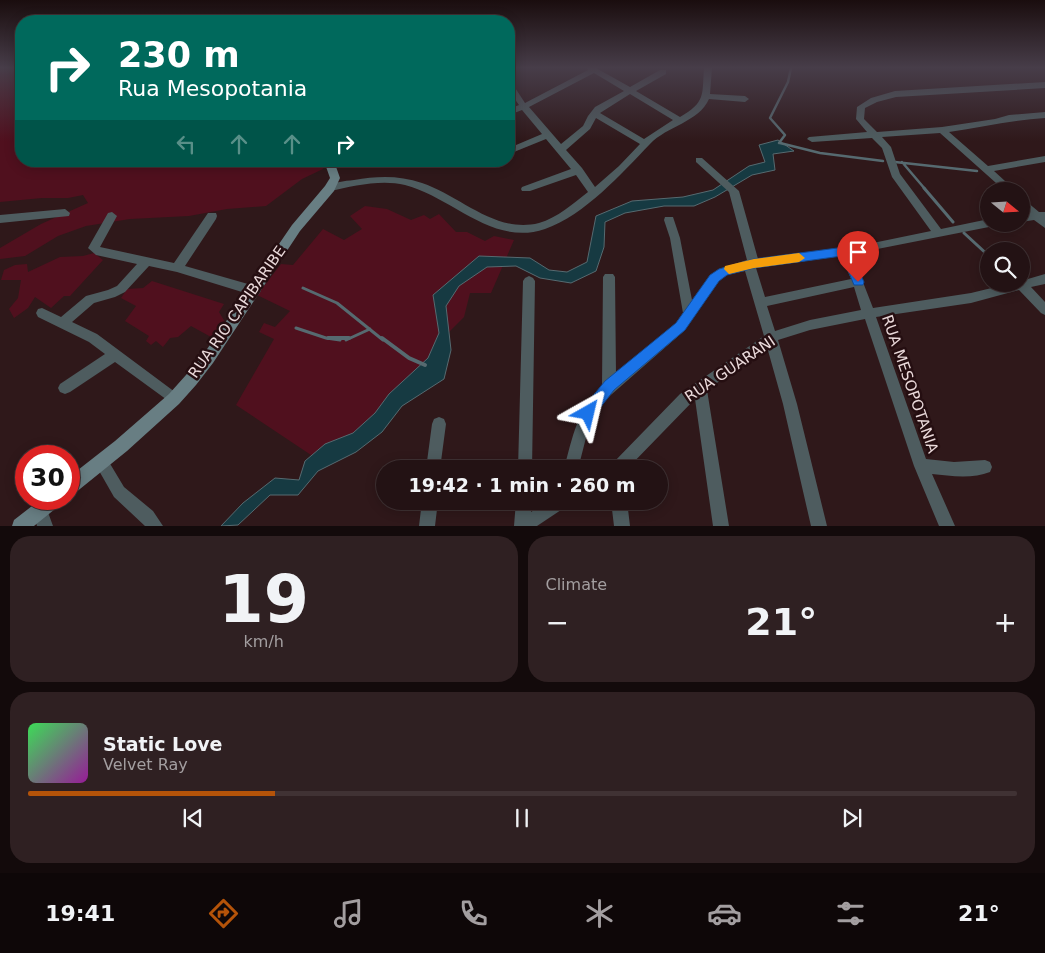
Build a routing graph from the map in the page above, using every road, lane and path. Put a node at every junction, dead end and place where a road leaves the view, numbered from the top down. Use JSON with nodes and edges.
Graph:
{"nodes":[{"id":1,"x":548,"y":93,"type":"edge"},
{"id":2,"x":629,"y":93,"type":"edge"},
{"id":3,"x":631,"y":93,"type":"edge"},
{"id":4,"x":706,"y":93,"type":"edge"},
{"id":5,"x":919,"y":93,"type":"edge"},
{"id":6,"x":515,"y":95,"type":"edge"},
{"id":7,"x":706,"y":96,"type":"junction"},
{"id":8,"x":745,"y":99,"type":"dead end"},
{"id":9,"x":522,"y":107,"type":"junction"},
{"id":10,"x":515,"y":110,"type":"edge"},
{"id":11,"x":1045,"y":115,"type":"edge"},
{"id":12,"x":592,"y":116,"type":"junction"},
{"id":13,"x":679,"y":120,"type":"junction"},
{"id":14,"x":942,"y":130,"type":"junction"},
{"id":15,"x":875,"y":135,"type":"junction"},
{"id":16,"x":548,"y":136,"type":"junction"},
{"id":17,"x":812,"y":139,"type":"dead end"},
{"id":18,"x":645,"y":143,"type":"junction"},
{"id":19,"x":515,"y":149,"type":"edge"},
{"id":20,"x":562,"y":149,"type":"junction"},
{"id":21,"x":1045,"y":158,"type":"edge"},
{"id":22,"x":699,"y":160,"type":"dead end"},
{"id":23,"x":331,"y":167,"type":"edge"},
{"id":24,"x":987,"y":169,"type":"junction"},
{"id":25,"x":578,"y":170,"type":"junction"},
{"id":26,"x":1001,"y":182,"type":"edge"},
{"id":27,"x":330,"y":188,"type":"junction"},
{"id":28,"x":526,"y":189,"type":"dead end"},
{"id":29,"x":593,"y":192,"type":"junction"},
{"id":30,"x":1030,"y":207,"type":"edge"},
{"id":31,"x":65,"y":213,"type":"dead end"},
{"id":32,"x":1041,"y":215,"type":"edge"},
{"id":33,"x":112,"y":216,"type":"dead end"},
{"id":34,"x":212,"y":216,"type":"dead end"},
{"id":35,"x":0,"y":219,"type":"edge"},
{"id":36,"x":669,"y":220,"type":"dead end"},
{"id":37,"x":1045,"y":224,"type":"edge"},
{"id":38,"x":980,"y":225,"type":"edge"},
{"id":39,"x":939,"y":234,"type":"junction"},
{"id":40,"x":845,"y":252,"type":"junction"},
{"id":41,"x":147,"y":261,"type":"junction"},
{"id":42,"x":752,"y":264,"type":"junction"},
{"id":43,"x":177,"y":268,"type":"junction"},
{"id":44,"x":609,"y":277,"type":"dead end"},
{"id":45,"x":1045,"y":279,"type":"edge"},
{"id":46,"x":529,"y":281,"type":"dead end"},
{"id":47,"x":858,"y":282,"type":"junction"},
{"id":48,"x":1030,"y":284,"type":"edge"},
{"id":49,"x":255,"y":291,"type":"junction"},
{"id":50,"x":996,"y":292,"type":"edge"},
{"id":51,"x":1028,"y":292,"type":"edge"},
{"id":52,"x":760,"y":302,"type":"junction"},
{"id":53,"x":1045,"y":310,"type":"edge"},
{"id":54,"x":42,"y":313,"type":"dead end"},
{"id":55,"x":869,"y":313,"type":"junction"},
{"id":56,"x":689,"y":314,"type":"junction"},
{"id":57,"x":63,"y":322,"type":"junction"},
{"id":58,"x":772,"y":337,"type":"junction"},
{"id":59,"x":114,"y":355,"type":"junction"},
{"id":60,"x":609,"y":386,"type":"junction"},
{"id":61,"x":700,"y":387,"type":"junction"},
{"id":62,"x":66,"y":388,"type":"dead end"},
{"id":63,"x":174,"y":399,"type":"junction"},
{"id":64,"x":439,"y":424,"type":"dead end"},
{"id":65,"x":434,"y":460,"type":"edge"},
{"id":66,"x":526,"y":460,"type":"edge"},
{"id":67,"x":572,"y":460,"type":"edge"},
{"id":68,"x":625,"y":460,"type":"edge"},
{"id":69,"x":101,"y":462,"type":"junction"},
{"id":70,"x":922,"y":466,"type":"junction"},
{"id":71,"x":984,"y":467,"type":"dead end"},
{"id":72,"x":80,"y":478,"type":"edge"},
{"id":73,"x":429,"y":510,"type":"edge"},
{"id":74,"x":523,"y":510,"type":"edge"},
{"id":75,"x":547,"y":510,"type":"edge"},
{"id":76,"x":620,"y":510,"type":"edge"},
{"id":77,"x":46,"y":511,"type":"edge"},
{"id":78,"x":522,"y":525,"type":"edge"},
{"id":79,"x":20,"y":526,"type":"edge"},
{"id":80,"x":155,"y":526,"type":"edge"},
{"id":81,"x":427,"y":526,"type":"edge"},
{"id":82,"x":622,"y":526,"type":"edge"},
{"id":83,"x":721,"y":526,"type":"edge"},
{"id":84,"x":819,"y":526,"type":"edge"},
{"id":85,"x":947,"y":526,"type":"edge"}],
"edges":[{"from":1,"to":9,"type":"street"},
{"from":2,"to":12,"type":"street"},
{"from":3,"to":13,"type":"street"},
{"from":4,"to":7,"type":"street"},
{"from":5,"to":15,"type":"street"},
{"from":6,"to":9,"type":"street"},
{"from":7,"to":8,"type":"street"},
{"from":7,"to":13,"type":"street"},
{"from":9,"to":10,"type":"street"},
{"from":9,"to":16,"type":"street"},
{"from":11,"to":14,"type":"street"},
{"from":12,"to":18,"type":"street"},
{"from":12,"to":20,"type":"street"},
{"from":13,"to":18,"type":"street"},
{"from":14,"to":15,"type":"street"},
{"from":14,"to":24,"type":"street"},
{"from":15,"to":17,"type":"street"},
{"from":15,"to":39,"type":"street"},
{"from":16,"to":19,"type":"street"},
{"from":16,"to":20,"type":"street"},
{"from":18,"to":29,"type":"street"},
{"from":20,"to":25,"type":"street"},
{"from":21,"to":24,"type":"street"},
{"from":22,"to":42,"type":"street"},
{"from":23,"to":27,"type":"street"},
{"from":24,"to":26,"type":"street"},
{"from":25,"to":28,"type":"street"},
{"from":25,"to":29,"type":"street"},
{"from":27,"to":29,"type":"street"},
{"from":27,"to":49,"type":"street","name":"RUA RIO CAPIBARIBE"},
{"from":30,"to":32,"type":"street"},
{"from":31,"to":35,"type":"street"},
{"from":32,"to":37,"type":"street"},
{"from":33,"to":41,"type":"street"},
{"from":34,"to":43,"type":"street"},
{"from":36,"to":56,"type":"street"},
{"from":38,"to":39,"type":"street"},
{"from":39,"to":40,"type":"street"},
{"from":40,"to":42,"type":"street"},
{"from":40,"to":47,"type":"street","name":"RUA MESOPOTANIA"},
{"from":41,"to":43,"type":"street"},
{"from":41,"to":57,"type":"street"},
{"from":42,"to":52,"type":"street"},
{"from":42,"to":56,"type":"street"},
{"from":43,"to":49,"type":"street"},
{"from":44,"to":60,"type":"street"},
{"from":45,"to":48,"type":"street","name":"RUA GUARANI"},
{"from":46,"to":66,"type":"street"},
{"from":47,"to":52,"type":"street"},
{"from":47,"to":55,"type":"street","name":"RUA MESOPOTANIA"},
{"from":49,"to":63,"type":"street","name":"RUA RIO CAPIBARIBE"},
{"from":50,"to":55,"type":"street","name":"RUA GUARANI"},
{"from":51,"to":53,"type":"street"},
{"from":52,"to":58,"type":"street"},
{"from":54,"to":57,"type":"street"},
{"from":55,"to":58,"type":"street","name":"RUA GUARANI"},
{"from":55,"to":70,"type":"street","name":"RUA MESOPOTANIA"},
{"from":56,"to":60,"type":"street"},
{"from":57,"to":59,"type":"street"},
{"from":58,"to":61,"type":"street","name":"RUA GUARANI"},
{"from":58,"to":84,"type":"street"},
{"from":59,"to":62,"type":"street"},
{"from":59,"to":63,"type":"street"},
{"from":60,"to":67,"type":"street"},
{"from":61,"to":68,"type":"street","name":"RUA GUARANI"},
{"from":61,"to":83,"type":"street"},
{"from":63,"to":69,"type":"street","name":"RUA RIO CAPIBARIBE"},
{"from":64,"to":65,"type":"street"},
{"from":69,"to":72,"type":"street","name":"RUA RIO CAPIBARIBE"},
{"from":69,"to":80,"type":"street"},
{"from":70,"to":71,"type":"street"},
{"from":70,"to":85,"type":"street","name":"RUA MESOPOTANIA"},
{"from":73,"to":81,"type":"street"},
{"from":74,"to":78,"type":"street"},
{"from":75,"to":78,"type":"street"},
{"from":76,"to":82,"type":"street"},
{"from":77,"to":79,"type":"street"}]}
